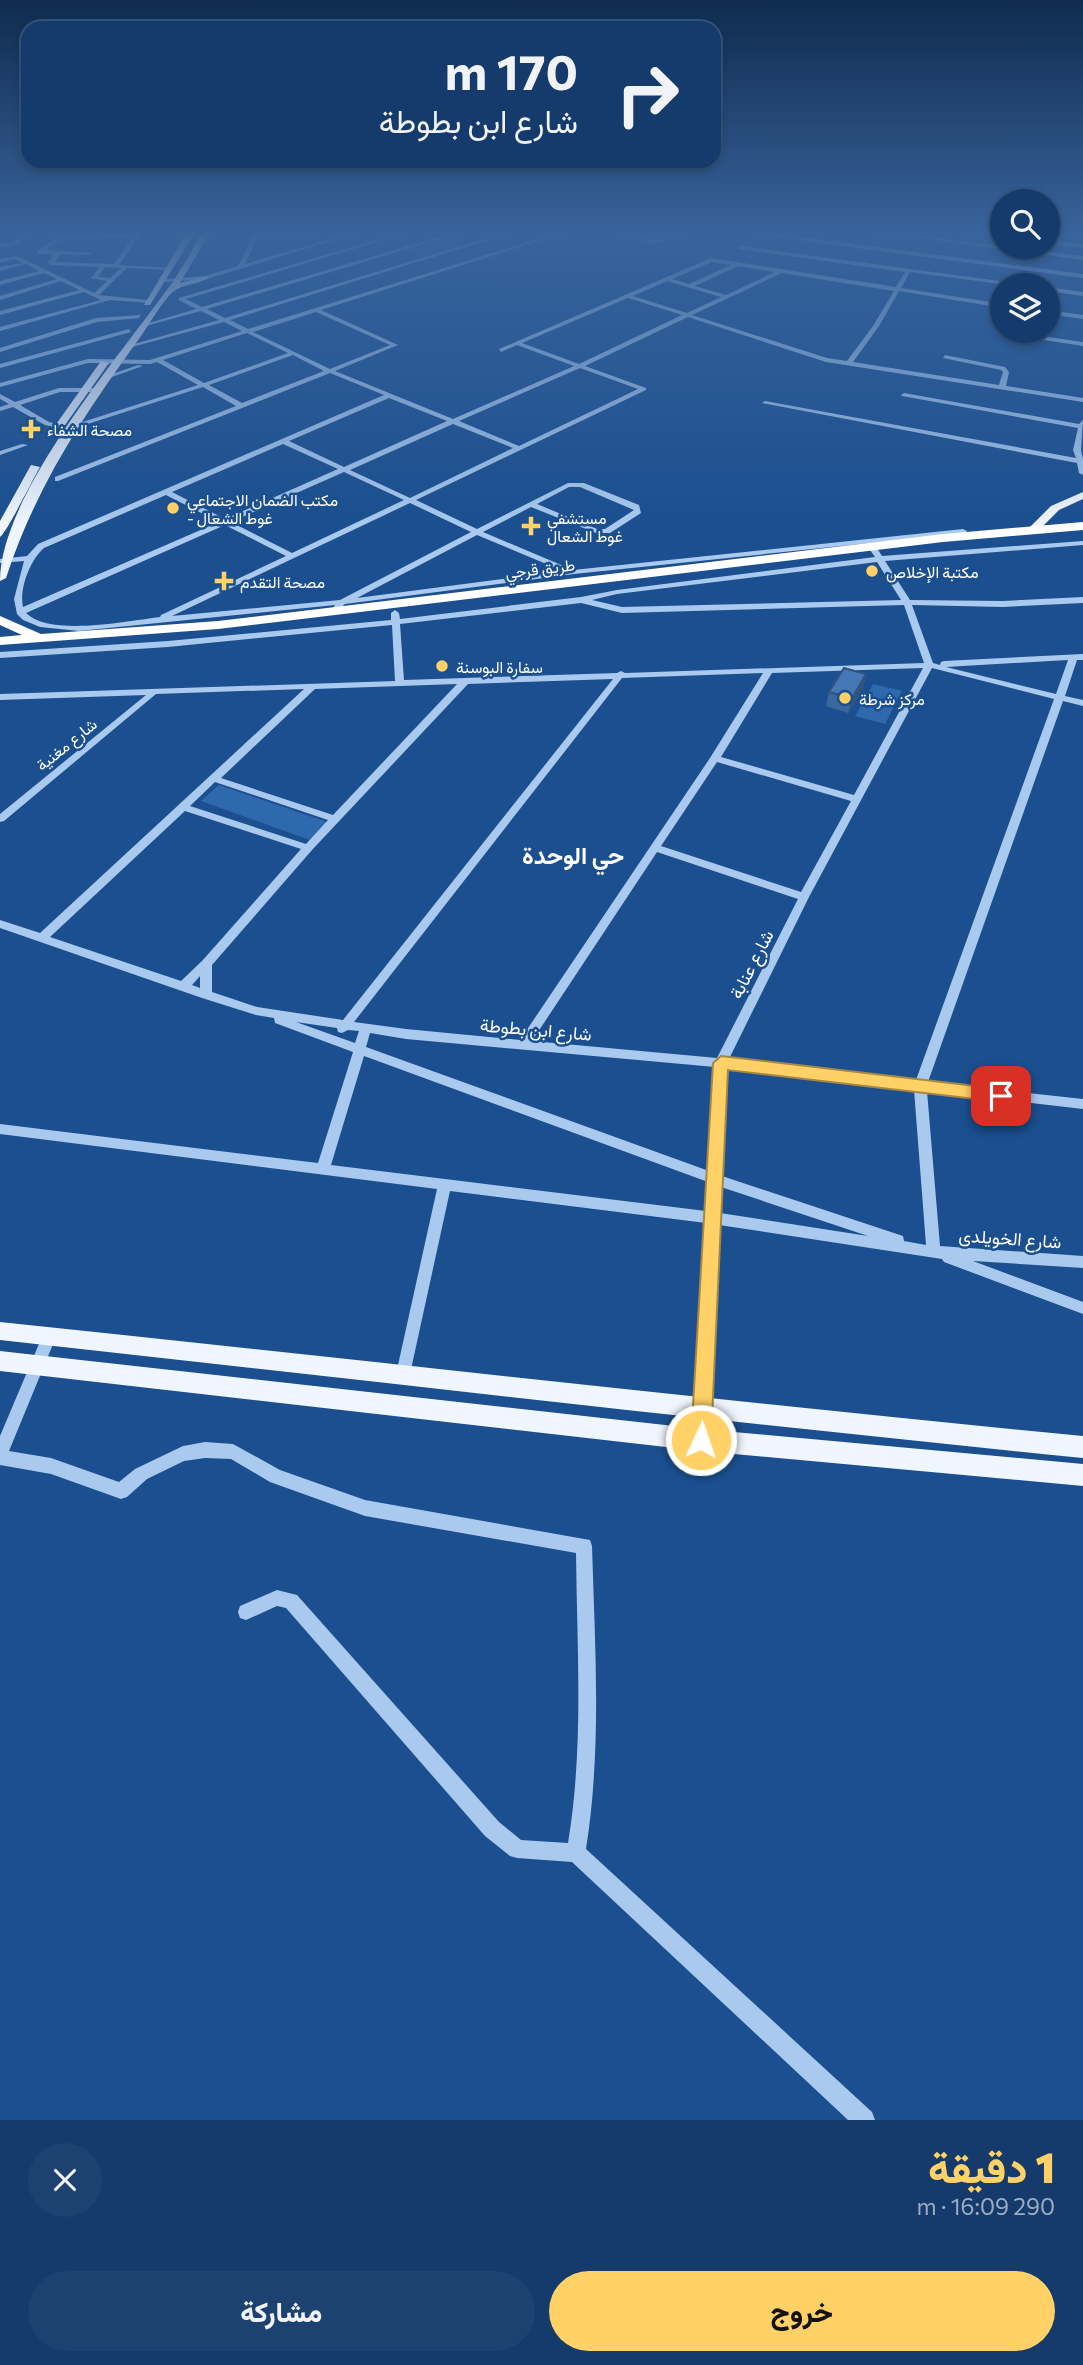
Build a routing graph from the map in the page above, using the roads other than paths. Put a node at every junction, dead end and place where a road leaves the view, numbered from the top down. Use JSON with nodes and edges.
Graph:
{"nodes":[{"id":1,"x":72,"y":328,"type":"edge"},
{"id":2,"x":133,"y":328,"type":"edge"},
{"id":3,"x":139,"y":328,"type":"edge"},
{"id":4,"x":195,"y":328,"type":"edge"},
{"id":5,"x":239,"y":328,"type":"edge"},
{"id":6,"x":261,"y":328,"type":"edge"},
{"id":7,"x":357,"y":328,"type":"edge"},
{"id":8,"x":552,"y":328,"type":"edge"},
{"id":9,"x":662,"y":328,"type":"edge"},
{"id":10,"x":725,"y":328,"type":"edge"},
{"id":11,"x":872,"y":328,"type":"edge"},
{"id":12,"x":129,"y":331,"type":"junction"},
{"id":13,"x":247,"y":332,"type":"junction"},
{"id":14,"x":35,"y":340,"type":"junction"},
{"id":15,"x":1060,"y":341,"type":"edge"},
{"id":16,"x":516,"y":343,"type":"junction"},
{"id":17,"x":1083,"y":344,"type":"edge"},
{"id":18,"x":130,"y":346,"type":"junction"},
{"id":19,"x":0,"y":349,"type":"edge"},
{"id":20,"x":501,"y":350,"type":"dead end"},
{"id":21,"x":54,"y":351,"type":"junction"},
{"id":22,"x":293,"y":353,"type":"junction"},
{"id":23,"x":945,"y":357,"type":"dead end"},
{"id":24,"x":158,"y":360,"type":"junction"},
{"id":25,"x":105,"y":361,"type":"junction"},
{"id":26,"x":118,"y":362,"type":"junction"},
{"id":27,"x":150,"y":362,"type":"junction"},
{"id":28,"x":848,"y":364,"type":"junction"},
{"id":29,"x":581,"y":365,"type":"junction"},
{"id":30,"x":0,"y":366,"type":"edge"},
{"id":31,"x":330,"y":371,"type":"junction"},
{"id":32,"x":107,"y":377,"type":"junction"},
{"id":33,"x":0,"y":384,"type":"edge"},
{"id":34,"x":204,"y":385,"type":"junction"},
{"id":35,"x":1002,"y":388,"type":"junction"},
{"id":36,"x":83,"y":390,"type":"junction"},
{"id":37,"x":98,"y":390,"type":"junction"},
{"id":38,"x":390,"y":395,"type":"junction"},
{"id":39,"x":904,"y":395,"type":"dead end"},
{"id":40,"x":0,"y":396,"type":"edge"},
{"id":41,"x":1083,"y":400,"type":"edge"},
{"id":42,"x":765,"y":403,"type":"dead end"},
{"id":43,"x":13,"y":405,"type":"junction"},
{"id":44,"x":242,"y":406,"type":"junction"},
{"id":45,"x":0,"y":409,"type":"edge"},
{"id":46,"x":454,"y":420,"type":"junction"},
{"id":47,"x":1082,"y":425,"type":"edge"},
{"id":48,"x":59,"y":426,"type":"junction"},
{"id":49,"x":72,"y":427,"type":"junction"},
{"id":50,"x":283,"y":441,"type":"junction"},
{"id":51,"x":24,"y":445,"type":"dead end"},
{"id":52,"x":518,"y":448,"type":"junction"},
{"id":53,"x":0,"y":453,"type":"edge"},
{"id":54,"x":1079,"y":461,"type":"junction"},
{"id":55,"x":343,"y":470,"type":"junction"},
{"id":56,"x":1083,"y":474,"type":"edge"},
{"id":57,"x":58,"y":479,"type":"dead end"},
{"id":58,"x":166,"y":492,"type":"junction"},
{"id":59,"x":1083,"y":495,"type":"edge"},
{"id":60,"x":411,"y":501,"type":"junction"},
{"id":61,"x":531,"y":504,"type":"junction"},
{"id":62,"x":224,"y":522,"type":"junction"},
{"id":63,"x":1083,"y":526,"type":"edge"},
{"id":64,"x":1033,"y":530,"type":"junction"},
{"id":65,"x":963,"y":531,"type":"dead end"},
{"id":66,"x":477,"y":532,"type":"junction"},
{"id":67,"x":0,"y":534,"type":"edge"},
{"id":68,"x":1083,"y":535,"type":"edge"},
{"id":69,"x":1083,"y":543,"type":"edge"},
{"id":70,"x":877,"y":554,"type":"junction"},
{"id":71,"x":292,"y":556,"type":"junction"},
{"id":72,"x":27,"y":558,"type":"junction"},
{"id":73,"x":2,"y":561,"type":"edge"},
{"id":74,"x":574,"y":572,"type":"junction"},
{"id":75,"x":0,"y":578,"type":"edge"},
{"id":76,"x":588,"y":580,"type":"junction"},
{"id":77,"x":581,"y":600,"type":"junction"},
{"id":78,"x":1083,"y":600,"type":"edge"},
{"id":79,"x":907,"y":602,"type":"junction"},
{"id":80,"x":338,"y":606,"type":"junction"},
{"id":81,"x":20,"y":612,"type":"junction"},
{"id":82,"x":396,"y":617,"type":"junction"},
{"id":83,"x":0,"y":620,"type":"edge"},
{"id":84,"x":156,"y":621,"type":"junction"},
{"id":85,"x":219,"y":630,"type":"junction"},
{"id":86,"x":47,"y":638,"type":"junction"},
{"id":87,"x":0,"y":641,"type":"edge"},
{"id":88,"x":0,"y":649,"type":"edge"},
{"id":89,"x":0,"y":655,"type":"edge"},
{"id":90,"x":1078,"y":657,"type":"edge"},
{"id":91,"x":929,"y":665,"type":"junction"},
{"id":92,"x":769,"y":671,"type":"junction"},
{"id":93,"x":621,"y":674,"type":"junction"},
{"id":94,"x":465,"y":681,"type":"junction"},
{"id":95,"x":400,"y":683,"type":"junction"},
{"id":96,"x":311,"y":688,"type":"junction"},
{"id":97,"x":152,"y":694,"type":"junction"},
{"id":98,"x":0,"y":697,"type":"edge"},
{"id":99,"x":1060,"y":697,"type":"junction"},
{"id":100,"x":1083,"y":703,"type":"edge"},
{"id":101,"x":715,"y":758,"type":"junction"},
{"id":102,"x":215,"y":779,"type":"junction"},
{"id":103,"x":856,"y":799,"type":"junction"},
{"id":104,"x":183,"y":807,"type":"junction"},
{"id":105,"x":0,"y":819,"type":"edge"},
{"id":106,"x":335,"y":819,"type":"junction"},
{"id":107,"x":308,"y":848,"type":"junction"},
{"id":108,"x":655,"y":848,"type":"junction"},
{"id":109,"x":804,"y":897,"type":"junction"},
{"id":110,"x":0,"y":924,"type":"edge"},
{"id":111,"x":41,"y":939,"type":"junction"},
{"id":112,"x":206,"y":964,"type":"junction"},
{"id":113,"x":182,"y":987,"type":"junction"},
{"id":114,"x":206,"y":995,"type":"junction"},
{"id":115,"x":256,"y":1011,"type":"junction"},
{"id":116,"x":344,"y":1025,"type":"junction"},
{"id":117,"x":366,"y":1028,"type":"junction"},
{"id":118,"x":335,"y":1042,"type":"junction"},
{"id":119,"x":523,"y":1045,"type":"junction"},
{"id":120,"x":358,"y":1050,"type":"junction"},
{"id":121,"x":721,"y":1063,"type":"junction"},
{"id":122,"x":920,"y":1087,"type":"junction"},
{"id":123,"x":1082,"y":1107,"type":"edge"},
{"id":124,"x":0,"y":1129,"type":"edge"},
{"id":125,"x":323,"y":1168,"type":"junction"},
{"id":126,"x":714,"y":1180,"type":"junction"},
{"id":127,"x":445,"y":1184,"type":"junction"},
{"id":128,"x":713,"y":1218,"type":"junction"},
{"id":129,"x":934,"y":1252,"type":"junction"},
{"id":130,"x":1083,"y":1262,"type":"edge"},
{"id":131,"x":1083,"y":1308,"type":"edge"},
{"id":132,"x":0,"y":1331,"type":"edge"},
{"id":133,"x":48,"y":1337,"type":"junction"},
{"id":134,"x":0,"y":1361,"type":"edge"},
{"id":135,"x":37,"y":1366,"type":"junction"},
{"id":136,"x":403,"y":1374,"type":"junction"},
{"id":137,"x":703,"y":1410,"type":"junction"},
{"id":138,"x":701,"y":1440,"type":"junction"},
{"id":139,"x":1083,"y":1447,"type":"edge"},
{"id":140,"x":0,"y":1456,"type":"edge"},
{"id":141,"x":1083,"y":1475,"type":"edge"},
{"id":142,"x":246,"y":1612,"type":"dead end"},
{"id":143,"x":576,"y":1853,"type":"junction"},
{"id":144,"x":863,"y":2120,"type":"edge"}],
"edges":[{"from":1,"to":14,"type":"street"},
{"from":2,"to":12,"type":"main road"},
{"from":3,"to":18,"type":"main road"},
{"from":4,"to":18,"type":"street"},
{"from":5,"to":13,"type":"street"},
{"from":6,"to":13,"type":"street"},
{"from":7,"to":31,"type":"street"},
{"from":8,"to":16,"type":"street"},
{"from":9,"to":29,"type":"street"},
{"from":10,"to":28,"type":"street"},
{"from":11,"to":28,"type":"street"},
{"from":12,"to":21,"type":"street"},
{"from":12,"to":25,"type":"main road"},
{"from":13,"to":22,"type":"street"},
{"from":13,"to":24,"type":"street"},
{"from":14,"to":19,"type":"street"},
{"from":14,"to":21,"type":"street"},
{"from":15,"to":17,"type":"street"},
{"from":16,"to":20,"type":"street"},
{"from":16,"to":29,"type":"street"},
{"from":18,"to":26,"type":"main road"},
{"from":21,"to":30,"type":"street"},
{"from":22,"to":31,"type":"street"},
{"from":22,"to":34,"type":"street"},
{"from":23,"to":35,"type":"street"},
{"from":24,"to":27,"type":"street"},
{"from":24,"to":34,"type":"street"},
{"from":25,"to":26,"type":"street"},
{"from":25,"to":33,"type":"street"},
{"from":25,"to":36,"type":"main road"},
{"from":26,"to":27,"type":"street"},
{"from":26,"to":32,"type":"main road"},
{"from":27,"to":32,"type":"street"},
{"from":28,"to":35,"type":"street"},
{"from":29,"to":46,"type":"street"},
{"from":29,"to":52,"type":"street"},
{"from":31,"to":38,"type":"street"},
{"from":31,"to":44,"type":"street"},
{"from":32,"to":37,"type":"main road"},
{"from":34,"to":44,"type":"street"},
{"from":34,"to":49,"type":"street"},
{"from":35,"to":41,"type":"street"},
{"from":36,"to":37,"type":"street"},
{"from":36,"to":43,"type":"street"},
{"from":36,"to":48,"type":"main road"},
{"from":37,"to":49,"type":"main road"},
{"from":38,"to":46,"type":"street"},
{"from":38,"to":50,"type":"street"},
{"from":39,"to":47,"type":"street"},
{"from":40,"to":43,"type":"street"},
{"from":42,"to":54,"type":"street"},
{"from":43,"to":45,"type":"street"},
{"from":43,"to":48,"type":"street"},
{"from":44,"to":57,"type":"street"},
{"from":46,"to":52,"type":"street"},
{"from":46,"to":55,"type":"street"},
{"from":47,"to":54,"type":"street"},
{"from":48,"to":67,"type":"main road"},
{"from":49,"to":73,"type":"main road"},
{"from":50,"to":55,"type":"street"},
{"from":50,"to":58,"type":"street"},
{"from":51,"to":53,"type":"street"},
{"from":52,"to":60,"type":"street"},
{"from":54,"to":56,"type":"street"},
{"from":55,"to":60,"type":"street"},
{"from":55,"to":62,"type":"street"},
{"from":58,"to":62,"type":"street"},
{"from":58,"to":72,"type":"street"},
{"from":59,"to":64,"type":"main road"},
{"from":60,"to":66,"type":"street"},
{"from":60,"to":71,"type":"street"},
{"from":61,"to":61,"type":"street"},
{"from":61,"to":66,"type":"street"},
{"from":62,"to":71,"type":"street"},
{"from":62,"to":81,"type":"street"},
{"from":63,"to":64,"type":"highway","name":"طريق قرجي"},
{"from":64,"to":70,"type":"highway","name":"طريق قرجي"},
{"from":65,"to":74,"type":"street"},
{"from":66,"to":74,"type":"street"},
{"from":66,"to":80,"type":"street"},
{"from":68,"to":70,"type":"highway","name":"طريق قرجي"},
{"from":69,"to":70,"type":"street"},
{"from":70,"to":76,"type":"highway","name":"طريق قرجي"},
{"from":70,"to":77,"type":"street"},
{"from":70,"to":79,"type":"street"},
{"from":70,"to":82,"type":"highway","name":"طريق قرجي"},
{"from":71,"to":84,"type":"street"},
{"from":72,"to":73,"type":"street"},
{"from":72,"to":81,"type":"street"},
{"from":73,"to":75,"type":"main road"},
{"from":74,"to":76,"type":"street"},
{"from":74,"to":80,"type":"street"},
{"from":76,"to":80,"type":"highway","name":"طريق قرجي"},
{"from":77,"to":79,"type":"street"},
{"from":77,"to":82,"type":"street"},
{"from":78,"to":79,"type":"street"},
{"from":79,"to":91,"type":"street"},
{"from":80,"to":84,"type":"street"},
{"from":80,"to":85,"type":"highway","name":"طريق قرجي"},
{"from":81,"to":84,"type":"street"},
{"from":82,"to":85,"type":"highway","name":"طريق قرجي"},
{"from":82,"to":89,"type":"street"},
{"from":82,"to":95,"type":"street"},
{"from":83,"to":86,"type":"highway"},
{"from":85,"to":86,"type":"highway","name":"طريق قرجي"},
{"from":85,"to":88,"type":"highway","name":"طريق قرجي"},
{"from":86,"to":87,"type":"highway","name":"طريق قرجي"},
{"from":90,"to":91,"type":"street"},
{"from":90,"to":99,"type":"street"},
{"from":91,"to":92,"type":"street"},
{"from":91,"to":99,"type":"street"},
{"from":91,"to":103,"type":"street","name":"شارع عنابة"},
{"from":92,"to":93,"type":"street"},
{"from":92,"to":101,"type":"street"},
{"from":93,"to":94,"type":"street"},
{"from":93,"to":116,"type":"street"},
{"from":94,"to":95,"type":"street"},
{"from":94,"to":106,"type":"street"},
{"from":95,"to":96,"type":"street"},
{"from":96,"to":97,"type":"street"},
{"from":96,"to":102,"type":"street"},
{"from":97,"to":98,"type":"street"},
{"from":97,"to":105,"type":"street","name":"شارع مغنية"},
{"from":99,"to":100,"type":"street"},
{"from":99,"to":122,"type":"street"},
{"from":101,"to":103,"type":"street"},
{"from":101,"to":108,"type":"street"},
{"from":102,"to":104,"type":"street"},
{"from":102,"to":106,"type":"street"},
{"from":103,"to":109,"type":"street","name":"شارع عنابة"},
{"from":104,"to":107,"type":"street"},
{"from":104,"to":111,"type":"street"},
{"from":106,"to":107,"type":"street"},
{"from":107,"to":112,"type":"street"},
{"from":108,"to":109,"type":"street"},
{"from":108,"to":119,"type":"street"},
{"from":109,"to":121,"type":"street","name":"شارع عنابة"},
{"from":110,"to":111,"type":"street","name":"شارع ابن بطوطة"},
{"from":111,"to":113,"type":"street","name":"شارع ابن بطوطة"},
{"from":112,"to":113,"type":"street"},
{"from":112,"to":114,"type":"street"},
{"from":113,"to":114,"type":"street","name":"شارع ابن بطوطة"},
{"from":114,"to":115,"type":"street","name":"شارع ابن بطوطة"},
{"from":115,"to":116,"type":"street","name":"شارع ابن بطوطة"},
{"from":115,"to":118,"type":"street"},
{"from":116,"to":117,"type":"street","name":"شارع ابن بطوطة"},
{"from":116,"to":118,"type":"street"},
{"from":117,"to":119,"type":"street","name":"شارع ابن بطوطة"},
{"from":117,"to":120,"type":"street"},
{"from":118,"to":120,"type":"street"},
{"from":119,"to":121,"type":"street","name":"شارع ابن بطوطة"},
{"from":120,"to":125,"type":"street"},
{"from":120,"to":126,"type":"street"},
{"from":121,"to":122,"type":"street","name":"شارع ابن بطوطة"},
{"from":121,"to":126,"type":"street","name":"شارع عنابة"},
{"from":122,"to":123,"type":"street","name":"شارع ابن بطوطة"},
{"from":122,"to":129,"type":"street"},
{"from":124,"to":125,"type":"street"},
{"from":125,"to":127,"type":"street"},
{"from":126,"to":128,"type":"street","name":"شارع عنابة"},
{"from":126,"to":129,"type":"street"},
{"from":127,"to":128,"type":"street"},
{"from":127,"to":136,"type":"street"},
{"from":128,"to":129,"type":"street"},
{"from":128,"to":137,"type":"street","name":"شارع عنابة"},
{"from":129,"to":130,"type":"street","name":"شارع الخويلدى"},
{"from":129,"to":131,"type":"street"},
{"from":132,"to":133,"type":"main road"},
{"from":133,"to":135,"type":"street"},
{"from":133,"to":136,"type":"main road"},
{"from":134,"to":135,"type":"main road"},
{"from":135,"to":138,"type":"main road"},
{"from":135,"to":140,"type":"street"},
{"from":136,"to":137,"type":"main road"},
{"from":137,"to":138,"type":"street","name":"شارع عنابة"},
{"from":137,"to":139,"type":"main road"},
{"from":138,"to":141,"type":"main road"},
{"from":140,"to":143,"type":"street"},
{"from":142,"to":143,"type":"street"},
{"from":143,"to":144,"type":"street"}]}
